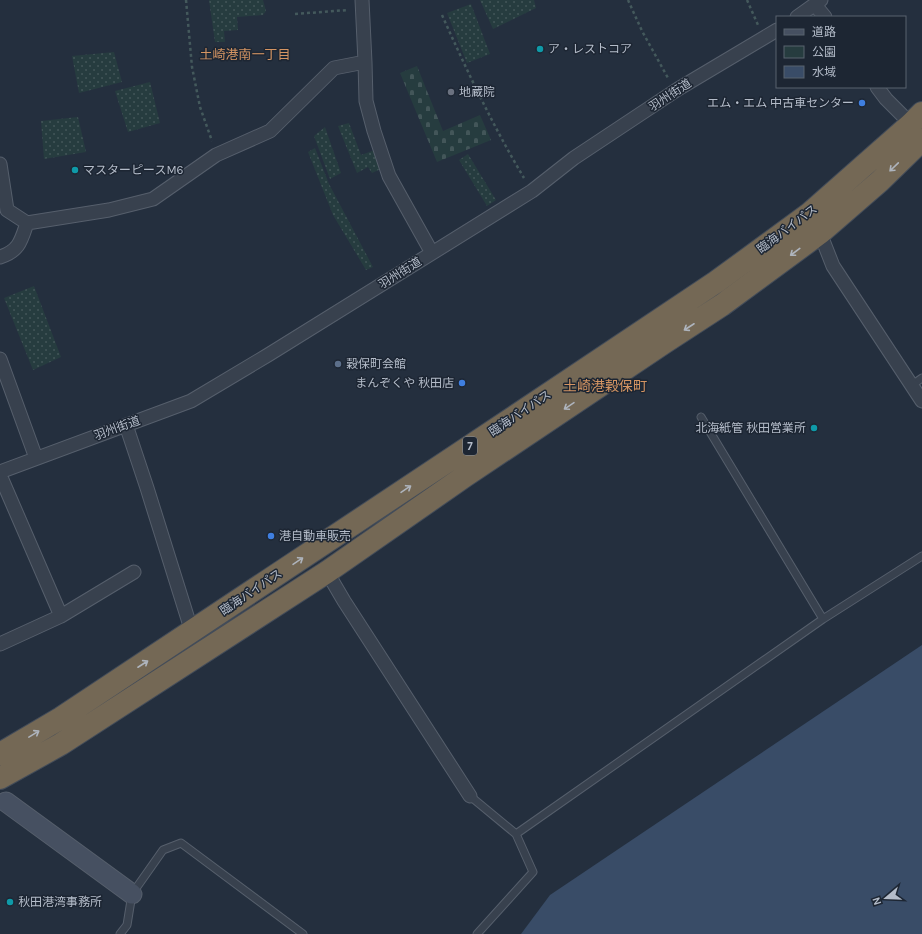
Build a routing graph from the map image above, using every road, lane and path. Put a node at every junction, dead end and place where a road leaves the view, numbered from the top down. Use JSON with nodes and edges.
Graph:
{"nodes":[{"id":1,"x":186,"y":0,"type":"edge"},
{"id":2,"x":628,"y":0,"type":"edge"},
{"id":3,"x":747,"y":0,"type":"edge"},
{"id":4,"x":818,"y":2,"type":"edge"},
{"id":5,"x":362,"y":5,"type":"edge"},
{"id":6,"x":295,"y":14,"type":"dead end"},
{"id":7,"x":442,"y":15,"type":"dead end"},
{"id":8,"x":798,"y":16,"type":"edge"},
{"id":9,"x":825,"y":16,"type":"edge"},
{"id":10,"x":776,"y":31,"type":"edge"},
{"id":11,"x":764,"y":38,"type":"junction"},
{"id":12,"x":365,"y":62,"type":"junction"},
{"id":13,"x":878,"y":88,"type":"edge"},
{"id":14,"x":675,"y":91,"type":"junction"},
{"id":15,"x":918,"y":126,"type":"edge"},
{"id":16,"x":216,"y":155,"type":"junction"},
{"id":17,"x":0,"y":164,"type":"edge"},
{"id":18,"x":532,"y":191,"type":"junction"},
{"id":19,"x":809,"y":214,"type":"junction"},
{"id":20,"x":27,"y":223,"type":"junction"},
{"id":21,"x":820,"y":233,"type":"junction"},
{"id":22,"x":432,"y":253,"type":"junction"},
{"id":23,"x":0,"y":257,"type":"edge"},
{"id":24,"x":0,"y":359,"type":"edge"},
{"id":25,"x":917,"y":381,"type":"edge"},
{"id":26,"x":922,"y":401,"type":"edge"},
{"id":27,"x":701,"y":417,"type":"dead end"},
{"id":28,"x":126,"y":425,"type":"junction"},
{"id":29,"x":36,"y":458,"type":"junction"},
{"id":30,"x":0,"y":473,"type":"edge"},
{"id":31,"x":922,"y":556,"type":"edge"},
{"id":32,"x":134,"y":572,"type":"dead end"},
{"id":33,"x":326,"y":572,"type":"junction"},
{"id":34,"x":61,"y":616,"type":"junction"},
{"id":35,"x":824,"y":619,"type":"junction"},
{"id":36,"x":192,"y":632,"type":"junction"},
{"id":37,"x":0,"y":644,"type":"edge"},
{"id":38,"x":5,"y":763,"type":"edge"},
{"id":39,"x":470,"y":796,"type":"joint"},
{"id":40,"x":3,"y":806,"type":"edge"},
{"id":41,"x":516,"y":834,"type":"junction"},
{"id":42,"x":132,"y":894,"type":"junction"},
{"id":43,"x":120,"y":934,"type":"edge"},
{"id":44,"x":303,"y":934,"type":"edge"},
{"id":45,"x":478,"y":934,"type":"edge"}],
"edges":[{"from":1,"to":16,"type":"path"},
{"from":2,"to":14,"type":"path"},
{"from":3,"to":11,"type":"path"},
{"from":4,"to":8,"type":"street"},
{"from":4,"to":9,"type":"street"},
{"from":5,"to":6,"type":"path"},
{"from":5,"to":12,"type":"street"},
{"from":7,"to":18,"type":"path"},
{"from":10,"to":11,"type":"street","name":"羽州街道"},
{"from":11,"to":14,"type":"street","name":"羽州街道"},
{"from":12,"to":16,"type":"street"},
{"from":12,"to":22,"type":"street"},
{"from":13,"to":15,"type":"street"},
{"from":14,"to":18,"type":"street","name":"羽州街道"},
{"from":15,"to":19,"type":"highway","name":"臨海バイパス","number":"7"},
{"from":15,"to":21,"type":"highway","name":"臨海バイパス","number":"7","one_way":true},
{"from":16,"to":20,"type":"street"},
{"from":17,"to":20,"type":"street"},
{"from":18,"to":22,"type":"street","name":"羽州街道"},
{"from":19,"to":21,"type":"street"},
{"from":36,"to":19,"type":"highway","name":"臨海バイパス","number":"7","one_way":true},
{"from":20,"to":23,"type":"street"},
{"from":21,"to":25,"type":"street"},
{"from":21,"to":33,"type":"highway","name":"臨海バイパス","number":"7","one_way":true},
{"from":22,"to":28,"type":"street","name":"羽州街道"},
{"from":24,"to":29,"type":"street"},
{"from":25,"to":26,"type":"street"},
{"from":27,"to":35,"type":"lane"},
{"from":28,"to":29,"type":"street","name":"羽州街道"},
{"from":28,"to":36,"type":"street"},
{"from":29,"to":30,"type":"street","name":"羽州街道"},
{"from":30,"to":34,"type":"street"},
{"from":31,"to":35,"type":"lane"},
{"from":32,"to":34,"type":"street"},
{"from":33,"to":38,"type":"highway","name":"臨海バイパス","number":"7"},
{"from":33,"to":39,"type":"street"},
{"from":34,"to":37,"type":"street"},
{"from":35,"to":41,"type":"lane"},
{"from":38,"to":36,"type":"highway","name":"臨海バイパス","number":"7","one_way":true},
{"from":38,"to":40,"type":"street"},
{"from":39,"to":41,"type":"lane"},
{"from":40,"to":42,"type":"street"},
{"from":41,"to":45,"type":"lane"},
{"from":42,"to":43,"type":"lane"},
{"from":42,"to":44,"type":"lane"}]}
